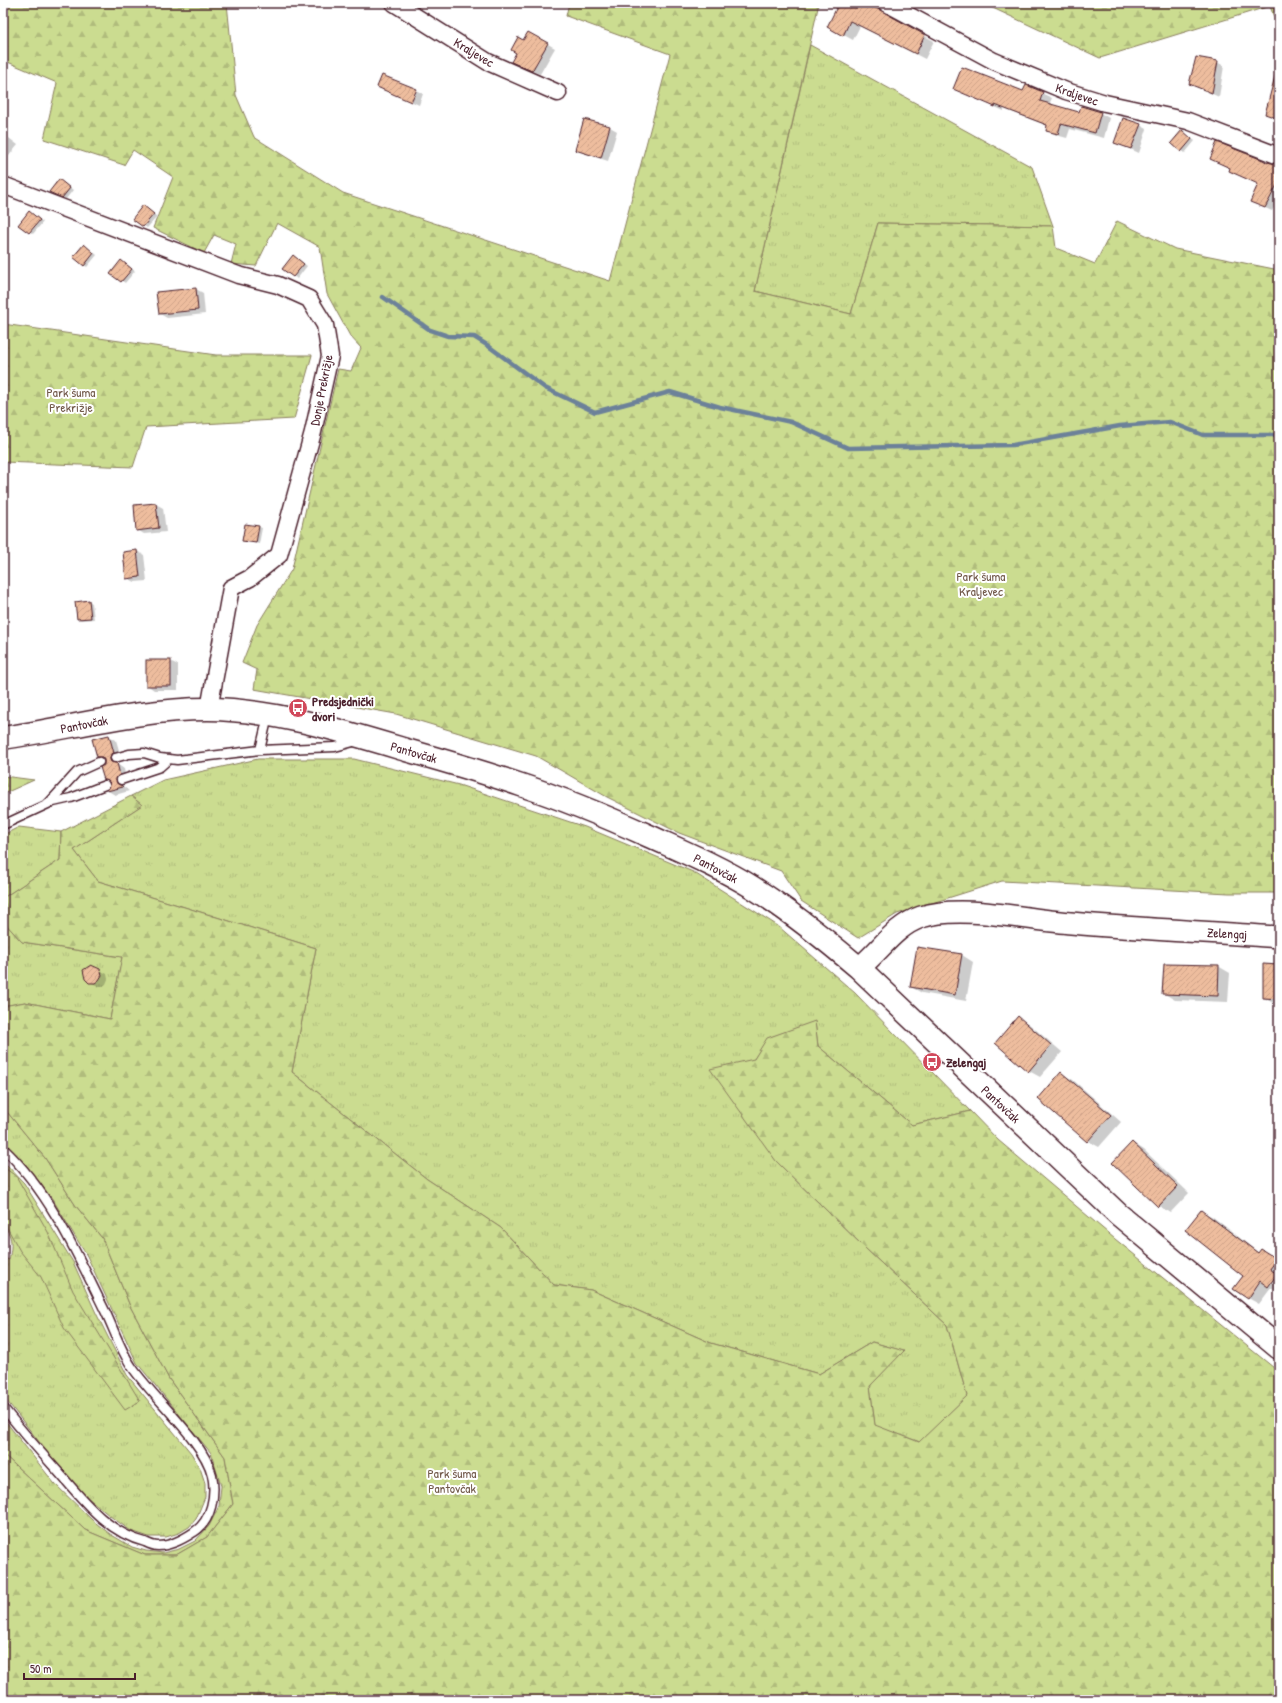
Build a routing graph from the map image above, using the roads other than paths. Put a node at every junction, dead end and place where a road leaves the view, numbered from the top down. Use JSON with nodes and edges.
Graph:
{"nodes":[{"id":1,"x":394,"y":3,"type":"edge"},
{"id":2,"x":886,"y":3,"type":"edge"},
{"id":3,"x":558,"y":93,"type":"dead end"},
{"id":4,"x":1279,"y":156,"type":"edge"},
{"id":5,"x":3,"y":185,"type":"edge"},
{"id":6,"x":210,"y":709,"type":"junction"},
{"id":7,"x":268,"y":716,"type":"junction"},
{"id":8,"x":3,"y":738,"type":"edge"},
{"id":9,"x":368,"y":738,"type":"junction"},
{"id":10,"x":260,"y":750,"type":"junction"},
{"id":11,"x":115,"y":758,"type":"dead end"},
{"id":12,"x":169,"y":759,"type":"junction"},
{"id":13,"x":99,"y":762,"type":"dead end"},
{"id":14,"x":121,"y":780,"type":"dead end"},
{"id":15,"x":105,"y":785,"type":"dead end"},
{"id":16,"x":48,"y":804,"type":"junction"},
{"id":17,"x":3,"y":825,"type":"edge"},
{"id":18,"x":1279,"y":937,"type":"edge"},
{"id":19,"x":858,"y":968,"type":"junction"},
{"id":20,"x":3,"y":1148,"type":"edge"},
{"id":21,"x":1279,"y":1348,"type":"edge"},
{"id":22,"x":3,"y":1407,"type":"edge"}],
"edges":[{"from":1,"to":3,"type":"street","name":"Kraljevec"},
{"from":2,"to":4,"type":"street","name":"Kraljevec"},
{"from":5,"to":6,"type":"street","name":"Donje Prekrižje"},
{"from":6,"to":7,"type":"main road","name":"Pantovčak"},
{"from":6,"to":8,"type":"main road","name":"Pantovčak"},
{"from":7,"to":9,"type":"main road","name":"Pantovčak"},
{"from":7,"to":10,"type":"lane"},
{"from":9,"to":10,"type":"lane"},
{"from":9,"to":19,"type":"main road","name":"Pantovčak"},
{"from":10,"to":12,"type":"lane"},
{"from":11,"to":12,"type":"lane"},
{"from":12,"to":14,"type":"lane"},
{"from":13,"to":16,"type":"lane"},
{"from":15,"to":16,"type":"lane"},
{"from":16,"to":17,"type":"lane"},
{"from":18,"to":19,"type":"street","name":"Zelengaj"},
{"from":19,"to":21,"type":"main road","name":"Pantovčak"},
{"from":20,"to":22,"type":"lane"}]}
